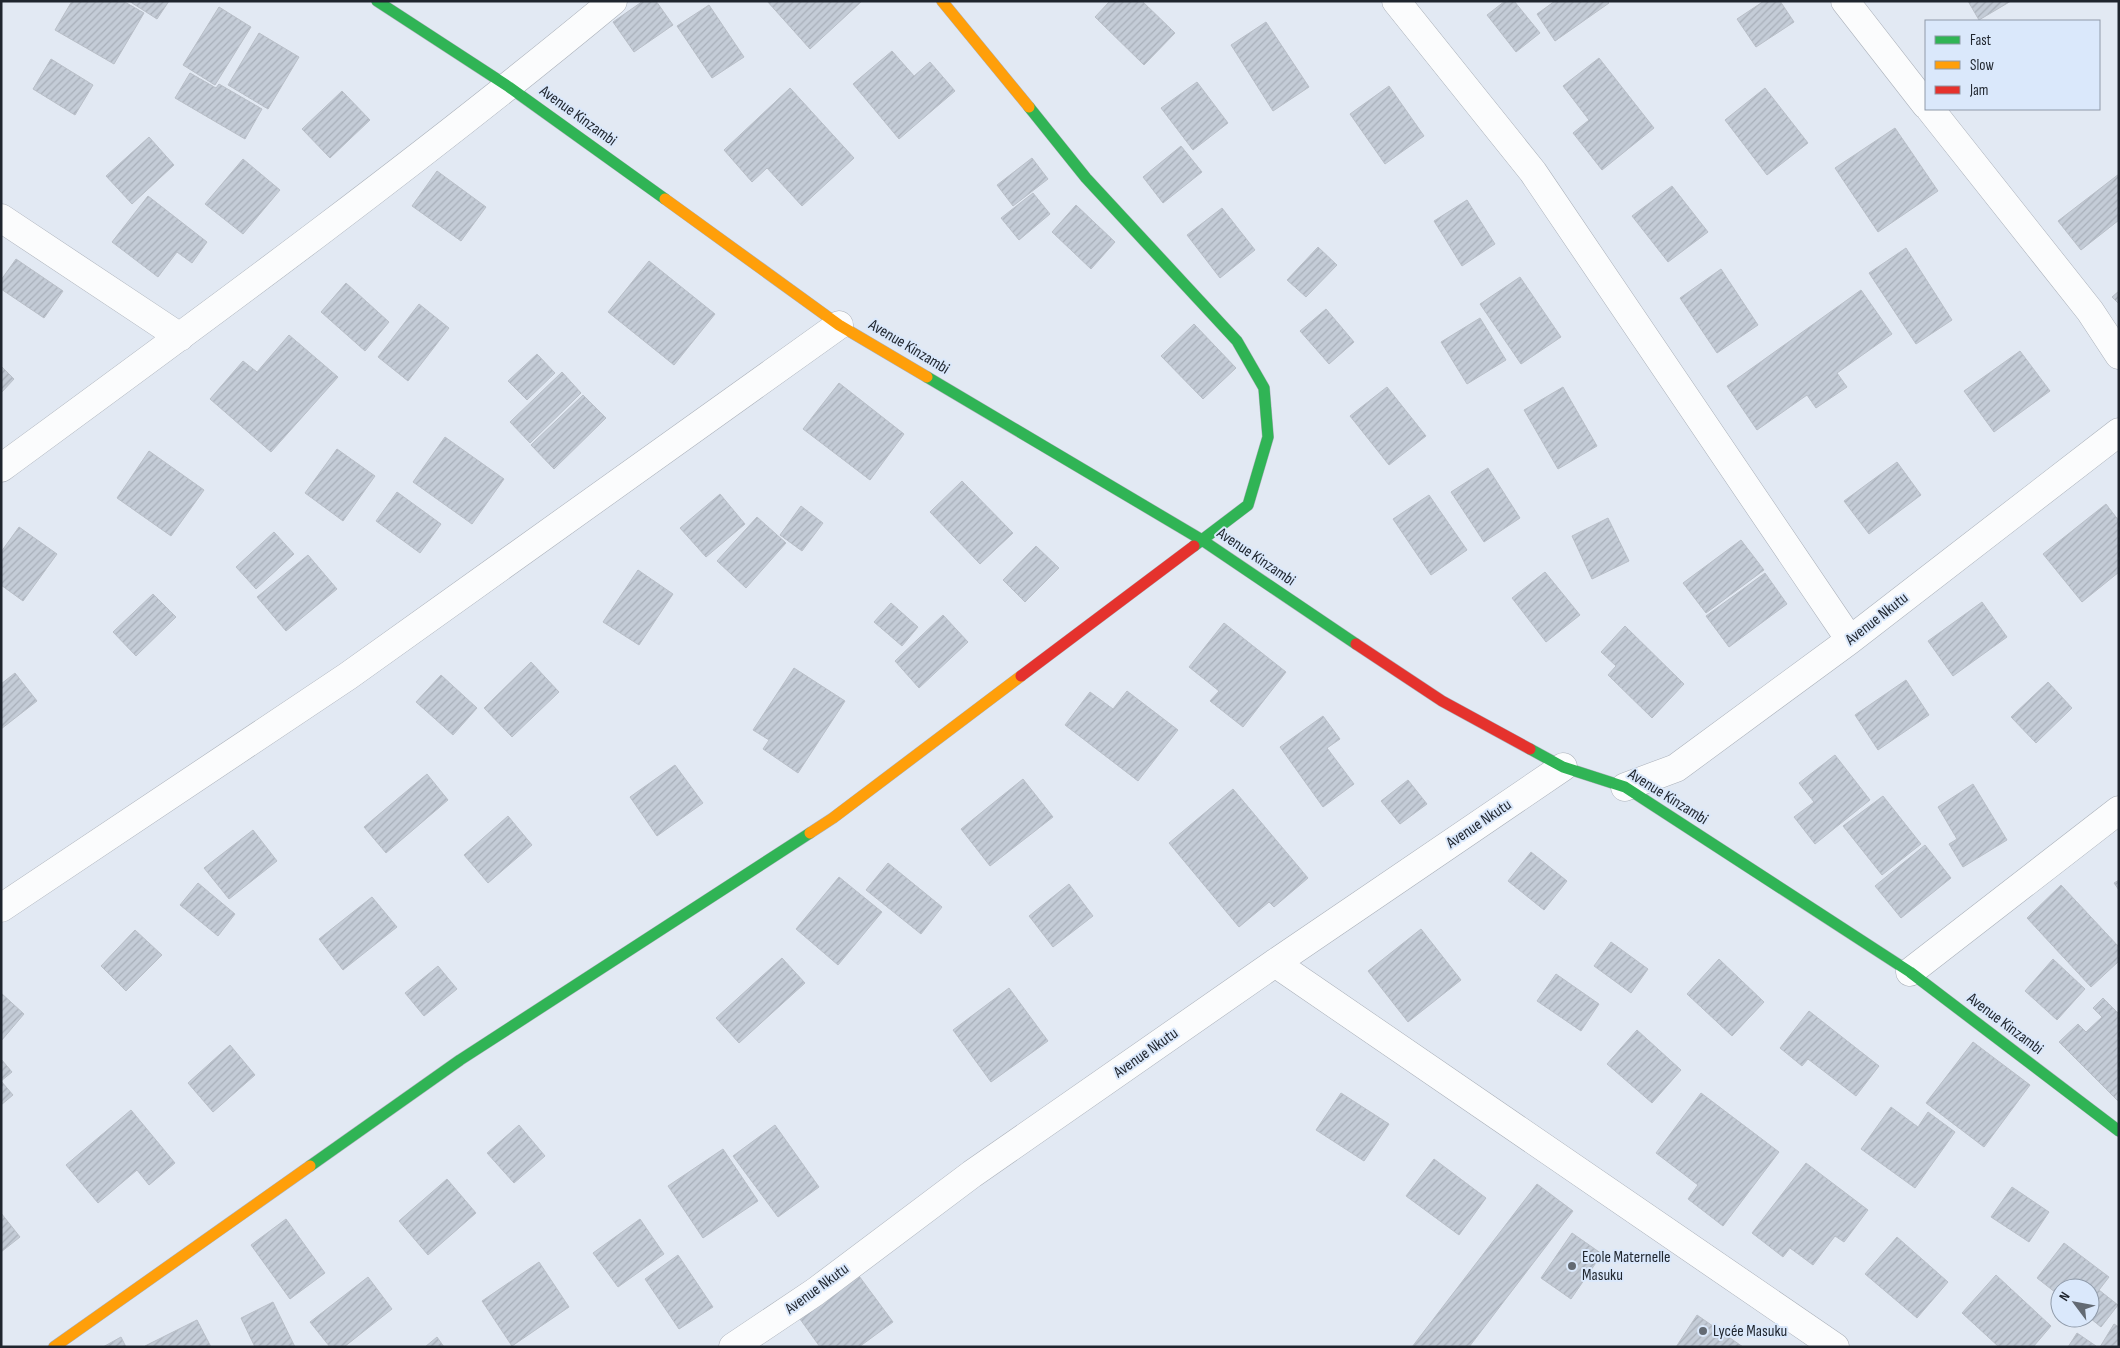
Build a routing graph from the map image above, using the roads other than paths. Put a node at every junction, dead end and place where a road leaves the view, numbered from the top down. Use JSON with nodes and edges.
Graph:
{"nodes":[{"id":1,"x":377,"y":1,"type":"edge"},
{"id":2,"x":612,"y":1,"type":"edge"},
{"id":3,"x":942,"y":1,"type":"edge"},
{"id":4,"x":1396,"y":1,"type":"edge"},
{"id":5,"x":1845,"y":1,"type":"edge"},
{"id":6,"x":509,"y":87,"type":"junction"},
{"id":7,"x":1925,"y":104,"type":"edge"},
{"id":8,"x":1931,"y":110,"type":"edge"},
{"id":9,"x":1,"y":218,"type":"edge"},
{"id":10,"x":839,"y":324,"type":"junction"},
{"id":11,"x":180,"y":337,"type":"junction"},
{"id":12,"x":2119,"y":354,"type":"edge"},
{"id":13,"x":2119,"y":432,"type":"edge"},
{"id":14,"x":1,"y":468,"type":"edge"},
{"id":15,"x":1202,"y":540,"type":"junction"},
{"id":16,"x":1850,"y":640,"type":"junction"},
{"id":17,"x":1563,"y":767,"type":"junction"},
{"id":18,"x":1625,"y":787,"type":"junction"},
{"id":19,"x":2119,"y":810,"type":"edge"},
{"id":20,"x":1,"y":908,"type":"edge"},
{"id":21,"x":1275,"y":962,"type":"junction"},
{"id":22,"x":1910,"y":972,"type":"junction"},
{"id":23,"x":2119,"y":1131,"type":"edge"},
{"id":24,"x":54,"y":1347,"type":"edge"},
{"id":25,"x":734,"y":1347,"type":"edge"},
{"id":26,"x":1835,"y":1347,"type":"edge"}],
"edges":[{"from":1,"to":6,"type":"street","name":"Avenue Kinzambi"},
{"from":2,"to":6,"type":"street"},
{"from":3,"to":15,"type":"street"},
{"from":4,"to":16,"type":"street"},
{"from":5,"to":7,"type":"street"},
{"from":6,"to":10,"type":"street","name":"Avenue Kinzambi"},
{"from":6,"to":11,"type":"street"},
{"from":8,"to":12,"type":"street"},
{"from":9,"to":11,"type":"street"},
{"from":10,"to":15,"type":"street","name":"Avenue Kinzambi"},
{"from":10,"to":20,"type":"street"},
{"from":11,"to":14,"type":"street"},
{"from":13,"to":16,"type":"street","name":"Avenue Nkutu"},
{"from":15,"to":17,"type":"street","name":"Avenue Kinzambi"},
{"from":15,"to":24,"type":"street"},
{"from":16,"to":18,"type":"street","name":"Avenue Nkutu"},
{"from":17,"to":18,"type":"street","name":"Avenue Kinzambi"},
{"from":17,"to":21,"type":"street","name":"Avenue Nkutu"},
{"from":18,"to":22,"type":"street","name":"Avenue Kinzambi"},
{"from":19,"to":22,"type":"street"},
{"from":21,"to":25,"type":"street","name":"Avenue Nkutu"},
{"from":21,"to":26,"type":"street"},
{"from":22,"to":23,"type":"street","name":"Avenue Kinzambi"}]}
